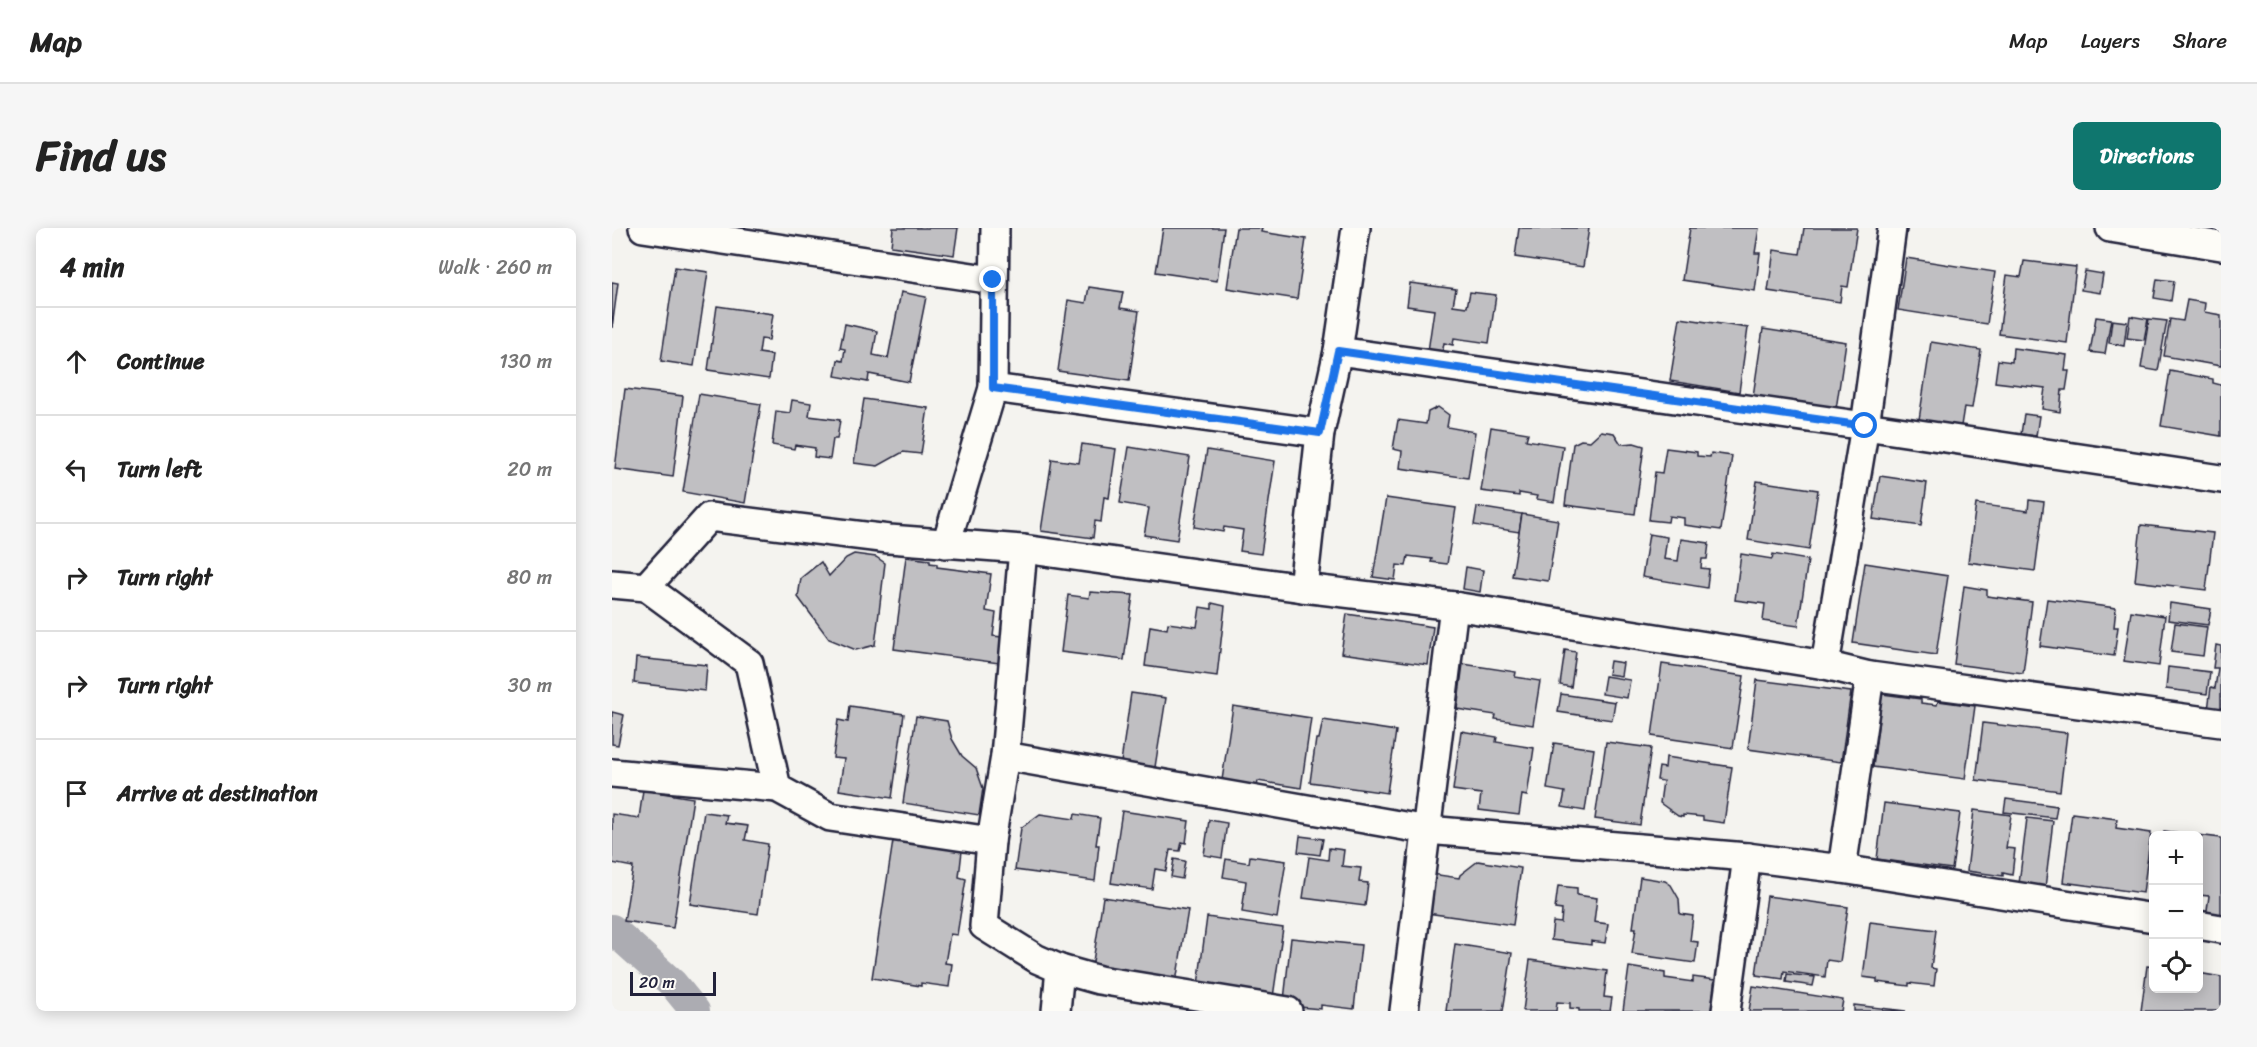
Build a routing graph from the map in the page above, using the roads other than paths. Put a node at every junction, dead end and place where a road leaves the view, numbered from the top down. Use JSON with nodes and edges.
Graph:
{"nodes":[{"id":1,"x":643,"y":228,"type":"edge"},
{"id":2,"x":995,"y":228,"type":"edge"},
{"id":3,"x":1356,"y":228,"type":"edge"},
{"id":4,"x":1892,"y":228,"type":"edge"},
{"id":5,"x":2110,"y":228,"type":"edge"},
{"id":6,"x":2221,"y":246,"type":"edge"},
{"id":7,"x":993,"y":280,"type":"junction"},
{"id":8,"x":1338,"y":351,"type":"junction"},
{"id":9,"x":993,"y":388,"type":"junction"},
{"id":10,"x":1865,"y":426,"type":"junction"},
{"id":11,"x":1320,"y":433,"type":"junction"},
{"id":12,"x":2221,"y":479,"type":"edge"},
{"id":13,"x":946,"y":544,"type":"junction"},
{"id":14,"x":1023,"y":549,"type":"junction"},
{"id":15,"x":612,"y":584,"type":"edge"},
{"id":16,"x":646,"y":587,"type":"junction"},
{"id":17,"x":1303,"y":588,"type":"junction"},
{"id":18,"x":1454,"y":606,"type":"junction"},
{"id":19,"x":1825,"y":665,"type":"junction"},
{"id":20,"x":1870,"y":676,"type":"junction"},
{"id":21,"x":2221,"y":723,"type":"edge"},
{"id":22,"x":1005,"y":756,"type":"junction"},
{"id":23,"x":612,"y":773,"type":"edge"},
{"id":24,"x":777,"y":788,"type":"junction"},
{"id":25,"x":1427,"y":830,"type":"junction"},
{"id":26,"x":991,"y":841,"type":"junction"},
{"id":27,"x":1747,"y":857,"type":"junction"},
{"id":28,"x":1842,"y":869,"type":"junction"},
{"id":29,"x":2149,"y":917,"type":"edge"},
{"id":30,"x":2203,"y":926,"type":"edge"},
{"id":31,"x":2221,"y":929,"type":"edge"},
{"id":32,"x":1060,"y":969,"type":"junction"},
{"id":33,"x":1056,"y":1011,"type":"edge"},
{"id":34,"x":1288,"y":1011,"type":"edge"},
{"id":35,"x":1404,"y":1011,"type":"edge"},
{"id":36,"x":1726,"y":1011,"type":"edge"}],
"edges":[{"from":1,"to":7,"type":"street"},
{"from":2,"to":7,"type":"street"},
{"from":3,"to":8,"type":"street"},
{"from":4,"to":10,"type":"street"},
{"from":5,"to":6,"type":"street"},
{"from":7,"to":9,"type":"street"},
{"from":8,"to":10,"type":"street"},
{"from":8,"to":11,"type":"street"},
{"from":9,"to":11,"type":"street"},
{"from":9,"to":13,"type":"street"},
{"from":10,"to":12,"type":"street"},
{"from":10,"to":19,"type":"street"},
{"from":11,"to":17,"type":"street"},
{"from":13,"to":14,"type":"street"},
{"from":13,"to":16,"type":"street"},
{"from":14,"to":17,"type":"street"},
{"from":14,"to":22,"type":"street"},
{"from":15,"to":16,"type":"street"},
{"from":16,"to":24,"type":"street"},
{"from":17,"to":18,"type":"street"},
{"from":18,"to":19,"type":"street"},
{"from":18,"to":25,"type":"street"},
{"from":19,"to":20,"type":"street"},
{"from":20,"to":21,"type":"street"},
{"from":20,"to":28,"type":"street"},
{"from":22,"to":25,"type":"street"},
{"from":22,"to":26,"type":"street"},
{"from":23,"to":24,"type":"street"},
{"from":24,"to":26,"type":"street"},
{"from":25,"to":27,"type":"street"},
{"from":25,"to":35,"type":"street"},
{"from":26,"to":32,"type":"street"},
{"from":27,"to":28,"type":"street"},
{"from":27,"to":36,"type":"street"},
{"from":28,"to":29,"type":"street"},
{"from":30,"to":31,"type":"street"},
{"from":32,"to":33,"type":"street"},
{"from":32,"to":34,"type":"street"}]}
